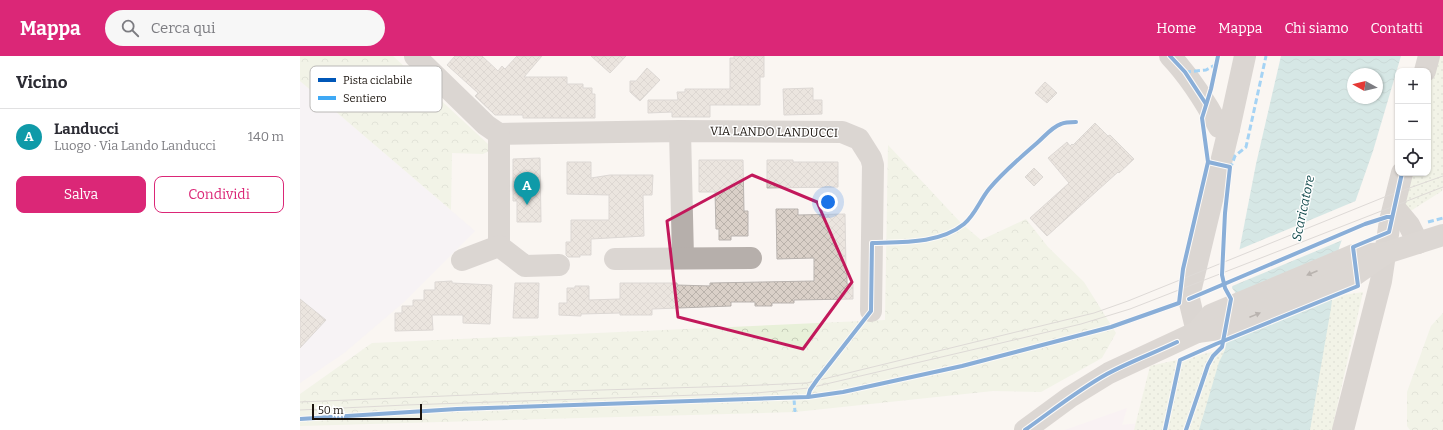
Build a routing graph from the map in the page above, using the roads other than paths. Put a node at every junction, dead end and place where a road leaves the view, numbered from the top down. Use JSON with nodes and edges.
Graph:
{"nodes":[{"id":1,"x":1170,"y":56,"type":"edge"},
{"id":2,"x":1245,"y":56,"type":"edge"},
{"id":3,"x":1428,"y":56,"type":"edge"},
{"id":4,"x":1426,"y":68,"type":"edge"},
{"id":5,"x":442,"y":77,"type":"edge"},
{"id":6,"x":1229,"y":129,"type":"junction"},
{"id":7,"x":680,"y":131,"type":"junction"},
{"id":8,"x":499,"y":134,"type":"junction"},
{"id":9,"x":1401,"y":176,"type":"edge"},
{"id":10,"x":1394,"y":207,"type":"junction"},
{"id":11,"x":1443,"y":234,"type":"edge"},
{"id":12,"x":1418,"y":243,"type":"junction"},
{"id":13,"x":499,"y":246,"type":"junction"},
{"id":14,"x":1386,"y":253,"type":"junction"},
{"id":15,"x":683,"y":258,"type":"junction"},
{"id":16,"x":751,"y":258,"type":"dead end"},
{"id":17,"x":462,"y":260,"type":"dead end"},
{"id":18,"x":615,"y":260,"type":"dead end"},
{"id":19,"x":559,"y":266,"type":"dead end"},
{"id":20,"x":871,"y":311,"type":"dead end"},
{"id":21,"x":1197,"y":332,"type":"junction"},
{"id":22,"x":1025,"y":430,"type":"edge"},
{"id":23,"x":1343,"y":430,"type":"edge"}],
"edges":[{"from":1,"to":6,"type":"street"},
{"from":2,"to":6,"type":"street"},
{"from":3,"to":4,"type":"street"},
{"from":5,"to":8,"type":"street"},
{"from":6,"to":21,"type":"street"},
{"from":7,"to":8,"type":"street","name":"VIA LANDO LANDUCCI"},
{"from":7,"to":15,"type":"street"},
{"from":7,"to":20,"type":"street","name":"VIA LANDO LANDUCCI"},
{"from":8,"to":13,"type":"street"},
{"from":9,"to":10,"type":"street"},
{"from":10,"to":12,"type":"street"},
{"from":10,"to":14,"type":"street"},
{"from":11,"to":12,"type":"main road"},
{"from":12,"to":14,"type":"main road"},
{"from":13,"to":17,"type":"street"},
{"from":13,"to":19,"type":"street"},
{"from":14,"to":21,"type":"main road"},
{"from":14,"to":23,"type":"street"},
{"from":15,"to":16,"type":"street"},
{"from":15,"to":18,"type":"street"},
{"from":21,"to":22,"type":"main road"}]}
